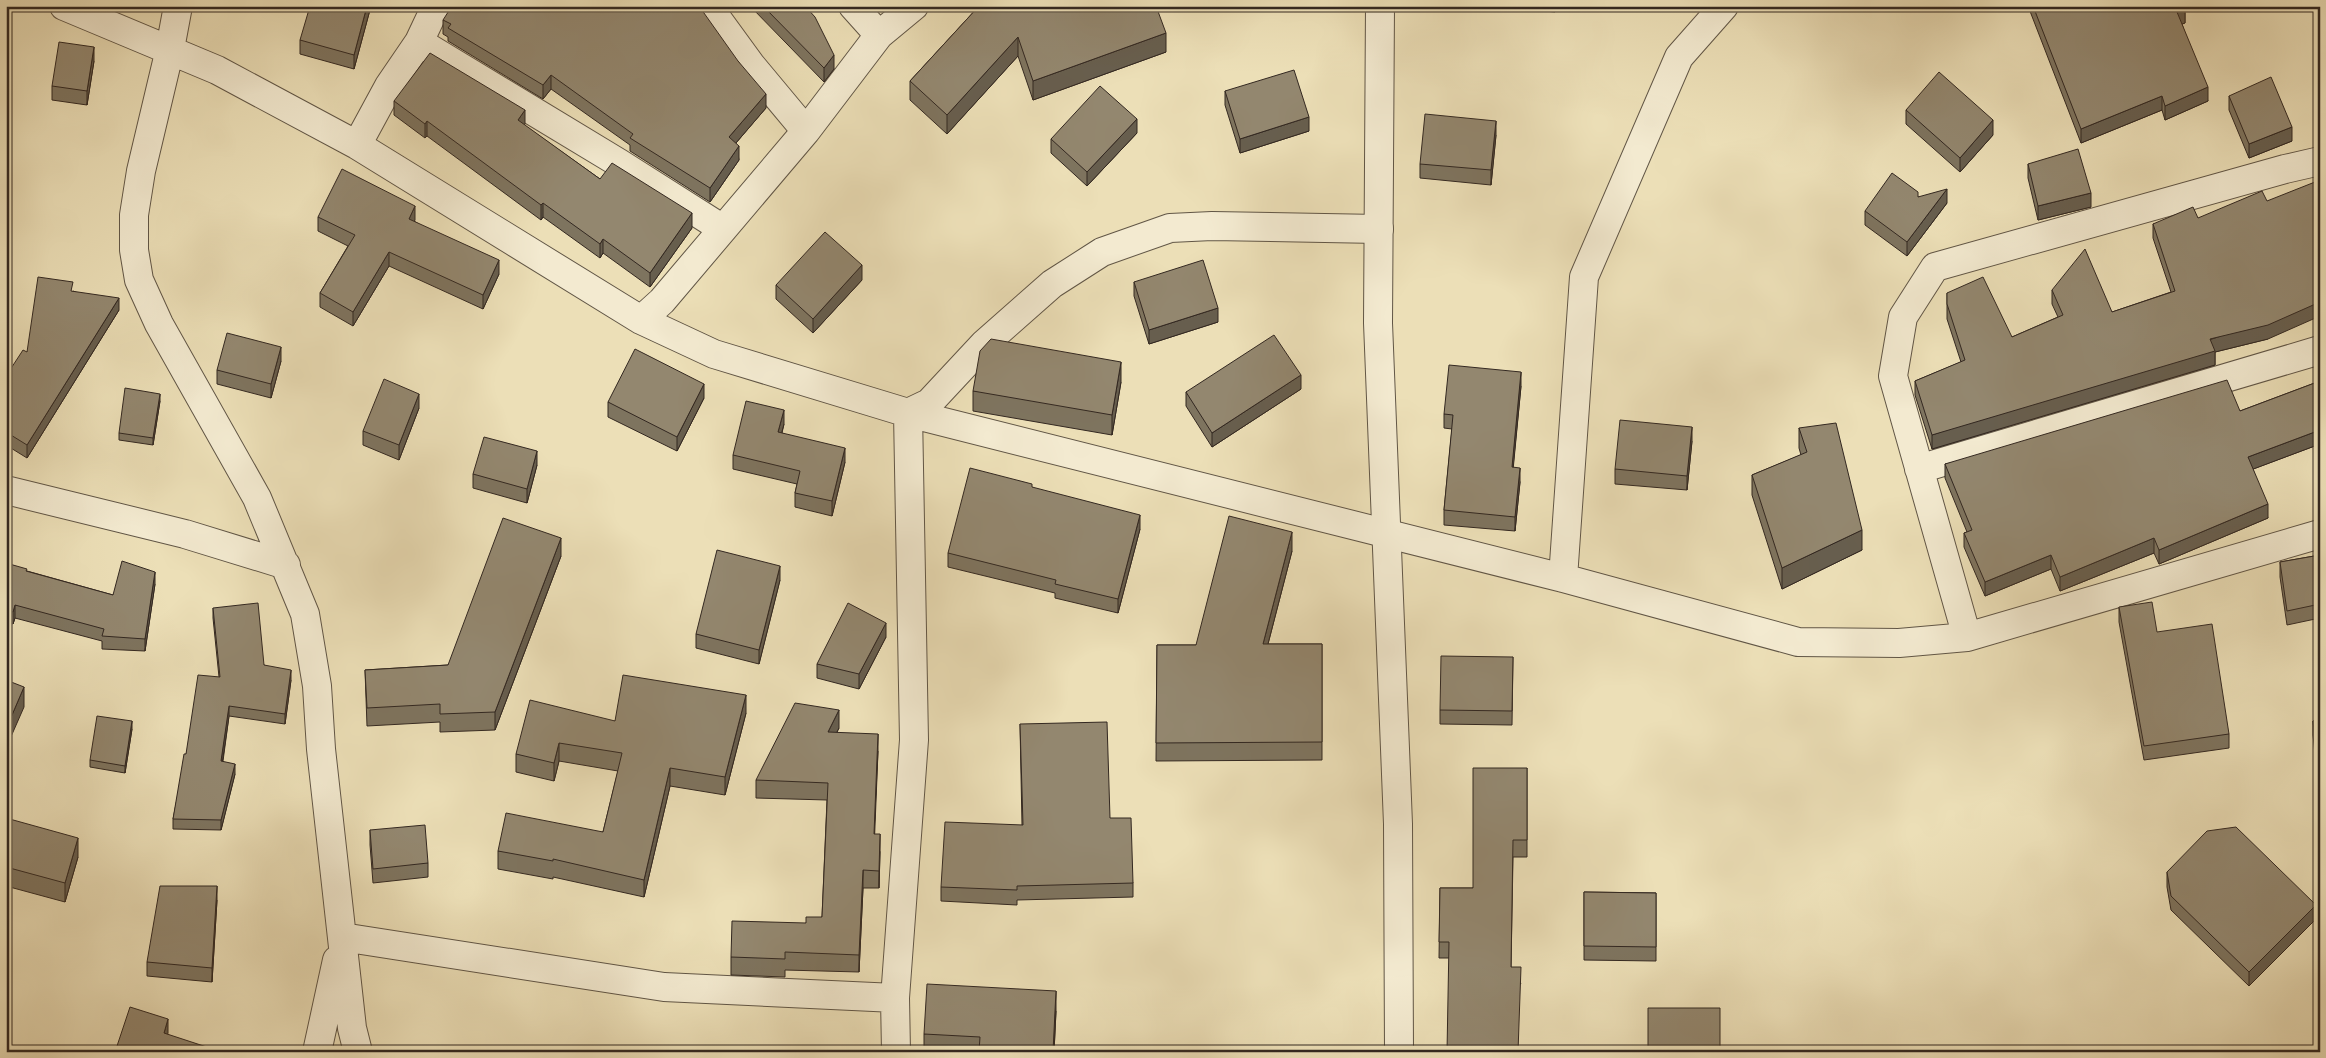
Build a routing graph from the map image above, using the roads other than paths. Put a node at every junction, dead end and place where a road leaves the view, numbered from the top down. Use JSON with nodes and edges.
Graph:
{"nodes":[{"id":1,"x":64,"y":6,"type":"edge"},
{"id":2,"x":178,"y":6,"type":"edge"},
{"id":3,"x":436,"y":6,"type":"edge"},
{"id":4,"x":708,"y":6,"type":"edge"},
{"id":5,"x":854,"y":6,"type":"edge"},
{"id":6,"x":914,"y":6,"type":"edge"},
{"id":7,"x":1380,"y":6,"type":"edge"},
{"id":8,"x":1724,"y":6,"type":"edge"},
{"id":9,"x":878,"y":36,"type":"junction"},
{"id":10,"x":419,"y":42,"type":"junction"},
{"id":11,"x":170,"y":49,"type":"junction"},
{"id":12,"x":806,"y":131,"type":"junction"},
{"id":13,"x":357,"y":145,"type":"junction"},
{"id":14,"x":2320,"y":162,"type":"edge"},
{"id":15,"x":1379,"y":228,"type":"junction"},
{"id":16,"x":723,"y":229,"type":"junction"},
{"id":17,"x":641,"y":320,"type":"junction"},
{"id":18,"x":2320,"y":350,"type":"edge"},
{"id":19,"x":908,"y":413,"type":"junction"},
{"id":20,"x":1920,"y":469,"type":"junction"},
{"id":21,"x":6,"y":490,"type":"edge"},
{"id":22,"x":2320,"y":534,"type":"edge"},
{"id":23,"x":1387,"y":535,"type":"junction"},
{"id":24,"x":286,"y":565,"type":"junction"},
{"id":25,"x":1563,"y":578,"type":"junction"},
{"id":26,"x":1967,"y":637,"type":"junction"},
{"id":27,"x":342,"y":937,"type":"junction"},
{"id":28,"x":895,"y":998,"type":"junction"},
{"id":29,"x":317,"y":1052,"type":"edge"},
{"id":30,"x":358,"y":1052,"type":"edge"},
{"id":31,"x":896,"y":1052,"type":"edge"},
{"id":32,"x":1399,"y":1052,"type":"edge"}],
"edges":[{"from":1,"to":11,"type":"street"},
{"from":2,"to":11,"type":"street"},
{"from":3,"to":10,"type":"street"},
{"from":4,"to":12,"type":"street"},
{"from":5,"to":9,"type":"street"},
{"from":6,"to":9,"type":"street"},
{"from":7,"to":15,"type":"street"},
{"from":8,"to":25,"type":"street"},
{"from":9,"to":12,"type":"street"},
{"from":10,"to":13,"type":"street"},
{"from":10,"to":16,"type":"street"},
{"from":11,"to":13,"type":"street"},
{"from":11,"to":24,"type":"street"},
{"from":12,"to":16,"type":"street"},
{"from":13,"to":17,"type":"street"},
{"from":14,"to":20,"type":"street"},
{"from":15,"to":19,"type":"street"},
{"from":15,"to":23,"type":"street"},
{"from":16,"to":17,"type":"street"},
{"from":17,"to":19,"type":"street"},
{"from":18,"to":20,"type":"street"},
{"from":19,"to":23,"type":"street"},
{"from":19,"to":28,"type":"street"},
{"from":20,"to":26,"type":"street"},
{"from":21,"to":24,"type":"street"},
{"from":22,"to":26,"type":"street"},
{"from":23,"to":25,"type":"street"},
{"from":23,"to":32,"type":"street"},
{"from":24,"to":27,"type":"street"},
{"from":25,"to":26,"type":"street"},
{"from":27,"to":28,"type":"street"},
{"from":27,"to":29,"type":"street"},
{"from":27,"to":30,"type":"street"},
{"from":28,"to":31,"type":"street"}]}
